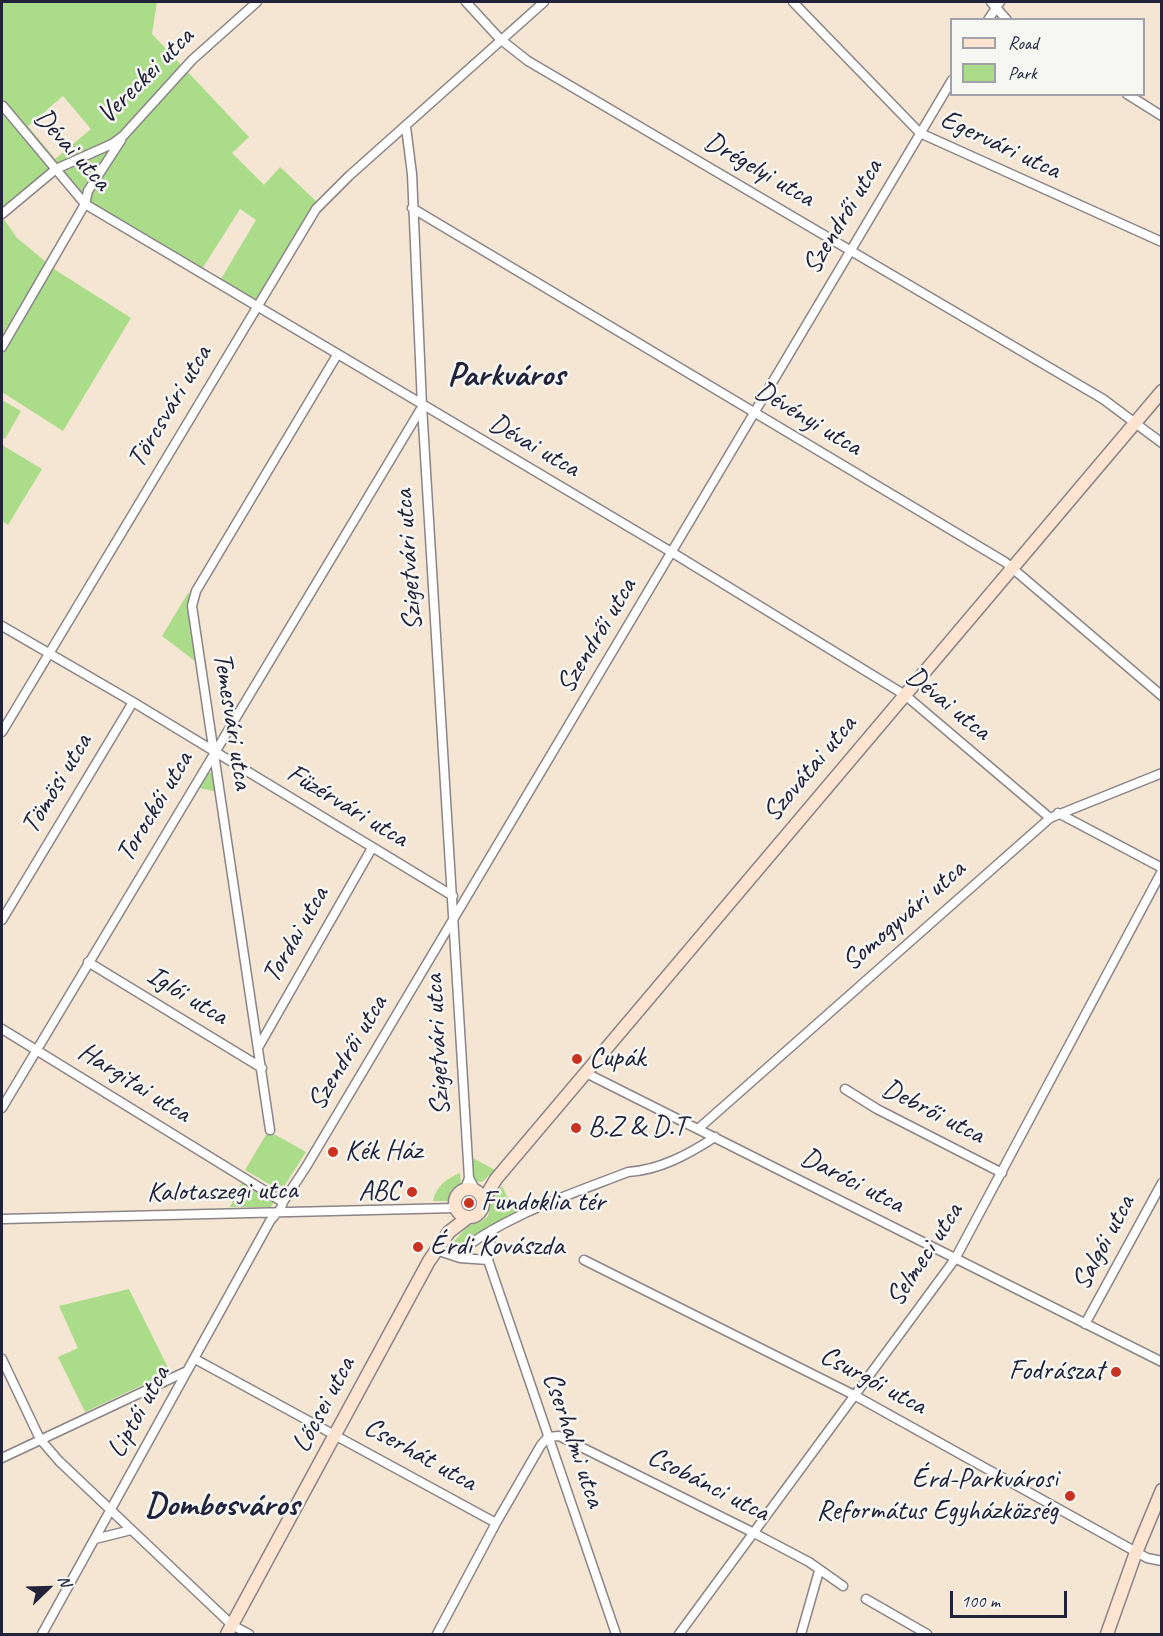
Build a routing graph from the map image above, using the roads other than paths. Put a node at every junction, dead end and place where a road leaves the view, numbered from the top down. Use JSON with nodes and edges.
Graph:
{"nodes":[{"id":1,"x":257,"y":2,"type":"edge"},
{"id":2,"x":466,"y":2,"type":"edge"},
{"id":3,"x":544,"y":2,"type":"edge"},
{"id":4,"x":794,"y":2,"type":"edge"},
{"id":5,"x":996,"y":4,"type":"edge"},
{"id":6,"x":988,"y":18,"type":"edge"},
{"id":7,"x":1006,"y":18,"type":"edge"},
{"id":8,"x":500,"y":39,"type":"junction"},
{"id":9,"x":950,"y":82,"type":"edge"},
{"id":10,"x":1130,"y":96,"type":"edge"},
{"id":11,"x":3,"y":106,"type":"dead end"},
{"id":12,"x":1161,"y":116,"type":"edge"},
{"id":13,"x":406,"y":127,"type":"junction"},
{"id":14,"x":920,"y":133,"type":"junction"},
{"id":15,"x":123,"y":136,"type":"junction"},
{"id":16,"x":56,"y":169,"type":"junction"},
{"id":17,"x":85,"y":204,"type":"junction"},
{"id":18,"x":412,"y":208,"type":"junction"},
{"id":19,"x":2,"y":214,"type":"edge"},
{"id":20,"x":1161,"y":242,"type":"edge"},
{"id":21,"x":850,"y":248,"type":"junction"},
{"id":22,"x":257,"y":305,"type":"junction"},
{"id":23,"x":2,"y":347,"type":"edge"},
{"id":24,"x":337,"y":355,"type":"junction"},
{"id":25,"x":1161,"y":391,"type":"edge"},
{"id":26,"x":422,"y":406,"type":"junction"},
{"id":27,"x":755,"y":410,"type":"junction"},
{"id":28,"x":1136,"y":422,"type":"junction"},
{"id":29,"x":1161,"y":443,"type":"edge"},
{"id":30,"x":673,"y":553,"type":"junction"},
{"id":31,"x":1012,"y":567,"type":"junction"},
{"id":32,"x":2,"y":626,"type":"edge"},
{"id":33,"x":48,"y":653,"type":"junction"},
{"id":34,"x":905,"y":695,"type":"junction"},
{"id":35,"x":1161,"y":696,"type":"edge"},
{"id":36,"x":133,"y":702,"type":"junction"},
{"id":37,"x":2,"y":732,"type":"edge"},
{"id":38,"x":214,"y":752,"type":"junction"},
{"id":39,"x":1161,"y":773,"type":"edge"},
{"id":40,"x":1054,"y":816,"type":"junction"},
{"id":41,"x":372,"y":848,"type":"junction"},
{"id":42,"x":1161,"y":869,"type":"edge"},
{"id":43,"x":453,"y":896,"type":"junction"},
{"id":44,"x":455,"y":917,"type":"junction"},
{"id":45,"x":2,"y":920,"type":"edge"},
{"id":46,"x":88,"y":962,"type":"junction"},
{"id":47,"x":2,"y":1029,"type":"edge"},
{"id":48,"x":259,"y":1046,"type":"junction"},
{"id":49,"x":37,"y":1049,"type":"junction"},
{"id":50,"x":262,"y":1068,"type":"junction"},
{"id":51,"x":586,"y":1073,"type":"junction"},
{"id":52,"x":845,"y":1089,"type":"dead end"},
{"id":53,"x":2,"y":1108,"type":"edge"},
{"id":54,"x":698,"y":1129,"type":"junction"},
{"id":55,"x":270,"y":1130,"type":"dead end"},
{"id":56,"x":715,"y":1137,"type":"junction"},
{"id":57,"x":1002,"y":1173,"type":"junction"},
{"id":58,"x":1161,"y":1183,"type":"edge"},
{"id":59,"x":473,"y":1190,"type":"junction"},
{"id":60,"x":283,"y":1202,"type":"junction"},
{"id":61,"x":456,"y":1209,"type":"junction"},
{"id":62,"x":278,"y":1213,"type":"junction"},
{"id":63,"x":2,"y":1219,"type":"edge"},
{"id":64,"x":492,"y":1230,"type":"junction"},
{"id":65,"x":436,"y":1250,"type":"junction"},
{"id":66,"x":454,"y":1256,"type":"junction"},
{"id":67,"x":956,"y":1259,"type":"junction"},
{"id":68,"x":488,"y":1260,"type":"junction"},
{"id":69,"x":584,"y":1260,"type":"dead end"},
{"id":70,"x":1085,"y":1324,"type":"junction"},
{"id":71,"x":2,"y":1359,"type":"edge"},
{"id":72,"x":195,"y":1359,"type":"junction"},
{"id":73,"x":1161,"y":1362,"type":"edge"},
{"id":74,"x":187,"y":1371,"type":"junction"},
{"id":75,"x":855,"y":1395,"type":"junction"},
{"id":76,"x":335,"y":1434,"type":"junction"},
{"id":77,"x":548,"y":1437,"type":"junction"},
{"id":78,"x":40,"y":1439,"type":"junction"},
{"id":79,"x":2,"y":1458,"type":"edge"},
{"id":80,"x":1161,"y":1490,"type":"edge"},
{"id":81,"x":110,"y":1510,"type":"junction"},
{"id":82,"x":496,"y":1523,"type":"junction"},
{"id":83,"x":131,"y":1530,"type":"junction"},
{"id":84,"x":754,"y":1533,"type":"junction"},
{"id":85,"x":95,"y":1539,"type":"junction"},
{"id":86,"x":1137,"y":1550,"type":"junction"},
{"id":87,"x":1161,"y":1561,"type":"edge"},
{"id":88,"x":819,"y":1571,"type":"junction"},
{"id":89,"x":843,"y":1586,"type":"dead end"},
{"id":90,"x":866,"y":1599,"type":"dead end"},
{"id":91,"x":230,"y":1630,"type":"edge"},
{"id":92,"x":42,"y":1635,"type":"edge"},
{"id":93,"x":249,"y":1635,"type":"edge"},
{"id":94,"x":437,"y":1635,"type":"edge"},
{"id":95,"x":616,"y":1635,"type":"edge"},
{"id":96,"x":679,"y":1635,"type":"edge"},
{"id":97,"x":801,"y":1635,"type":"edge"},
{"id":98,"x":927,"y":1635,"type":"edge"},
{"id":99,"x":1107,"y":1635,"type":"edge"}],
"edges":[{"from":1,"to":15,"type":"street","name":"Vereckei utca"},
{"from":2,"to":8,"type":"street","name":"Drégelyi utca"},
{"from":3,"to":8,"type":"street"},
{"from":4,"to":14,"type":"street","name":"Egervári utca"},
{"from":5,"to":6,"type":"street"},
{"from":5,"to":7,"type":"street"},
{"from":8,"to":13,"type":"street"},
{"from":8,"to":21,"type":"street","name":"Drégelyi utca"},
{"from":9,"to":14,"type":"street","name":"Szendrői utca"},
{"from":10,"to":12,"type":"street"},
{"from":11,"to":16,"type":"street","name":"Dévai utca"},
{"from":13,"to":18,"type":"street","name":"Szigetvári utca"},
{"from":13,"to":22,"type":"street","name":"Törcsvári utca"},
{"from":14,"to":20,"type":"street","name":"Egervári utca"},
{"from":14,"to":21,"type":"street","name":"Szendrői utca"},
{"from":15,"to":16,"type":"street","name":"Vereckei utca"},
{"from":15,"to":17,"type":"street"},
{"from":16,"to":17,"type":"street","name":"Dévai utca"},
{"from":16,"to":19,"type":"street","name":"Vereckei utca"},
{"from":17,"to":22,"type":"street","name":"Dévai utca"},
{"from":17,"to":23,"type":"street"},
{"from":18,"to":26,"type":"street","name":"Szigetvári utca"},
{"from":18,"to":27,"type":"street","name":"Dévényi utca"},
{"from":21,"to":27,"type":"street","name":"Szendrői utca"},
{"from":21,"to":28,"type":"street","name":"Drégelyi utca"},
{"from":22,"to":24,"type":"street","name":"Dévai utca"},
{"from":22,"to":33,"type":"street","name":"Törcsvári utca"},
{"from":24,"to":26,"type":"street","name":"Dévai utca"},
{"from":24,"to":38,"type":"street","name":"Temesvári utca"},
{"from":25,"to":28,"type":"street","name":"Szovátai utca"},
{"from":26,"to":30,"type":"street","name":"Dévai utca"},
{"from":26,"to":38,"type":"street","name":"Torockói utca"},
{"from":26,"to":43,"type":"street","name":"Szigetvári utca"},
{"from":27,"to":30,"type":"street","name":"Szendrői utca"},
{"from":27,"to":31,"type":"street","name":"Dévényi utca"},
{"from":28,"to":29,"type":"street","name":"Drégelyi utca"},
{"from":28,"to":31,"type":"street","name":"Szovátai utca"},
{"from":30,"to":34,"type":"street","name":"Dévai utca"},
{"from":30,"to":44,"type":"street","name":"Szendrői utca"},
{"from":31,"to":34,"type":"street","name":"Szovátai utca"},
{"from":31,"to":35,"type":"street","name":"Dévényi utca"},
{"from":32,"to":33,"type":"street","name":"Füzérvári utca"},
{"from":33,"to":36,"type":"street","name":"Füzérvári utca"},
{"from":33,"to":37,"type":"street","name":"Törcsvári utca"},
{"from":34,"to":40,"type":"street","name":"Dévai utca"},
{"from":34,"to":51,"type":"street","name":"Szovátai utca"},
{"from":36,"to":38,"type":"street","name":"Füzérvári utca"},
{"from":36,"to":45,"type":"street","name":"Tömösi utca"},
{"from":38,"to":41,"type":"street","name":"Füzérvári utca"},
{"from":38,"to":46,"type":"street","name":"Torockói utca"},
{"from":38,"to":48,"type":"street","name":"Temesvári utca"},
{"from":39,"to":40,"type":"street","name":"Somogyvári utca"},
{"from":40,"to":42,"type":"street","name":"Dévai utca"},
{"from":40,"to":54,"type":"street","name":"Somogyvári utca"},
{"from":41,"to":43,"type":"street","name":"Füzérvári utca"},
{"from":41,"to":48,"type":"street","name":"Tordai utca"},
{"from":42,"to":57,"type":"street","name":"Selmeci utca"},
{"from":43,"to":44,"type":"street","name":"Szigetvári utca"},
{"from":44,"to":59,"type":"street","name":"Szigetvári utca"},
{"from":44,"to":60,"type":"street","name":"Szendrői utca"},
{"from":46,"to":49,"type":"street","name":"Torockói utca"},
{"from":46,"to":50,"type":"street","name":"Iglói utca"},
{"from":47,"to":49,"type":"street","name":"Hargitai utca"},
{"from":48,"to":50,"type":"street","name":"Temesvári utca"},
{"from":49,"to":53,"type":"street","name":"Torockói utca"},
{"from":49,"to":60,"type":"street","name":"Hargitai utca"},
{"from":50,"to":55,"type":"street","name":"Temesvári utca"},
{"from":51,"to":54,"type":"street","name":"Daróci utca"},
{"from":51,"to":59,"type":"street","name":"Szovátai utca"},
{"from":52,"to":57,"type":"street","name":"Debrői utca"},
{"from":54,"to":56,"type":"street","name":"Daróci utca"},
{"from":56,"to":64,"type":"street"},
{"from":56,"to":67,"type":"street","name":"Daróci utca"},
{"from":57,"to":67,"type":"street","name":"Selmeci utca"},
{"from":58,"to":70,"type":"street","name":"Salgói utca"},
{"from":59,"to":61,"type":"street"},
{"from":59,"to":61,"type":"street"},
{"from":60,"to":62,"type":"street","name":"Szendrői utca"},
{"from":61,"to":62,"type":"street","name":"Kalotaszegi utca"},
{"from":61,"to":65,"type":"street","name":"Lőcsei utca"},
{"from":62,"to":63,"type":"street","name":"Kalotaszegi utca"},
{"from":62,"to":72,"type":"street","name":"Liptói utca"},
{"from":64,"to":66,"type":"street"},
{"from":64,"to":68,"type":"street","name":"Cserhalmi utca"},
{"from":65,"to":66,"type":"street"},
{"from":65,"to":76,"type":"street","name":"Lőcsei utca"},
{"from":66,"to":68,"type":"street"},
{"from":67,"to":70,"type":"street","name":"Daróci utca"},
{"from":67,"to":75,"type":"street","name":"Selmeci utca"},
{"from":68,"to":77,"type":"street","name":"Cserhalmi utca"},
{"from":69,"to":75,"type":"street","name":"Csurgói utca"},
{"from":70,"to":73,"type":"street","name":"Daróci utca"},
{"from":71,"to":78,"type":"street"},
{"from":72,"to":74,"type":"street","name":"Liptói utca"},
{"from":72,"to":76,"type":"street","name":"Cserhát utca"},
{"from":74,"to":78,"type":"street"},
{"from":74,"to":81,"type":"street","name":"Liptói utca"},
{"from":75,"to":84,"type":"street","name":"Selmeci utca"},
{"from":75,"to":86,"type":"street","name":"Csurgói utca"},
{"from":76,"to":82,"type":"street","name":"Cserhát utca"},
{"from":76,"to":91,"type":"street","name":"Lőcsei utca"},
{"from":77,"to":82,"type":"street"},
{"from":77,"to":84,"type":"street","name":"Csobánci utca"},
{"from":77,"to":95,"type":"street","name":"Cserhalmi utca"},
{"from":78,"to":79,"type":"street"},
{"from":78,"to":81,"type":"street"},
{"from":80,"to":86,"type":"street"},
{"from":81,"to":83,"type":"street"},
{"from":81,"to":85,"type":"street","name":"Liptói utca"},
{"from":82,"to":94,"type":"street"},
{"from":83,"to":85,"type":"street"},
{"from":83,"to":91,"type":"street"},
{"from":84,"to":88,"type":"street","name":"Csobánci utca"},
{"from":84,"to":96,"type":"street","name":"Selmeci utca"},
{"from":85,"to":92,"type":"street","name":"Liptói utca"},
{"from":86,"to":87,"type":"street","name":"Csurgói utca"},
{"from":86,"to":99,"type":"street"},
{"from":88,"to":89,"type":"street","name":"Csobánci utca"},
{"from":88,"to":97,"type":"street"},
{"from":90,"to":98,"type":"street"},
{"from":91,"to":93,"type":"street"}]}
